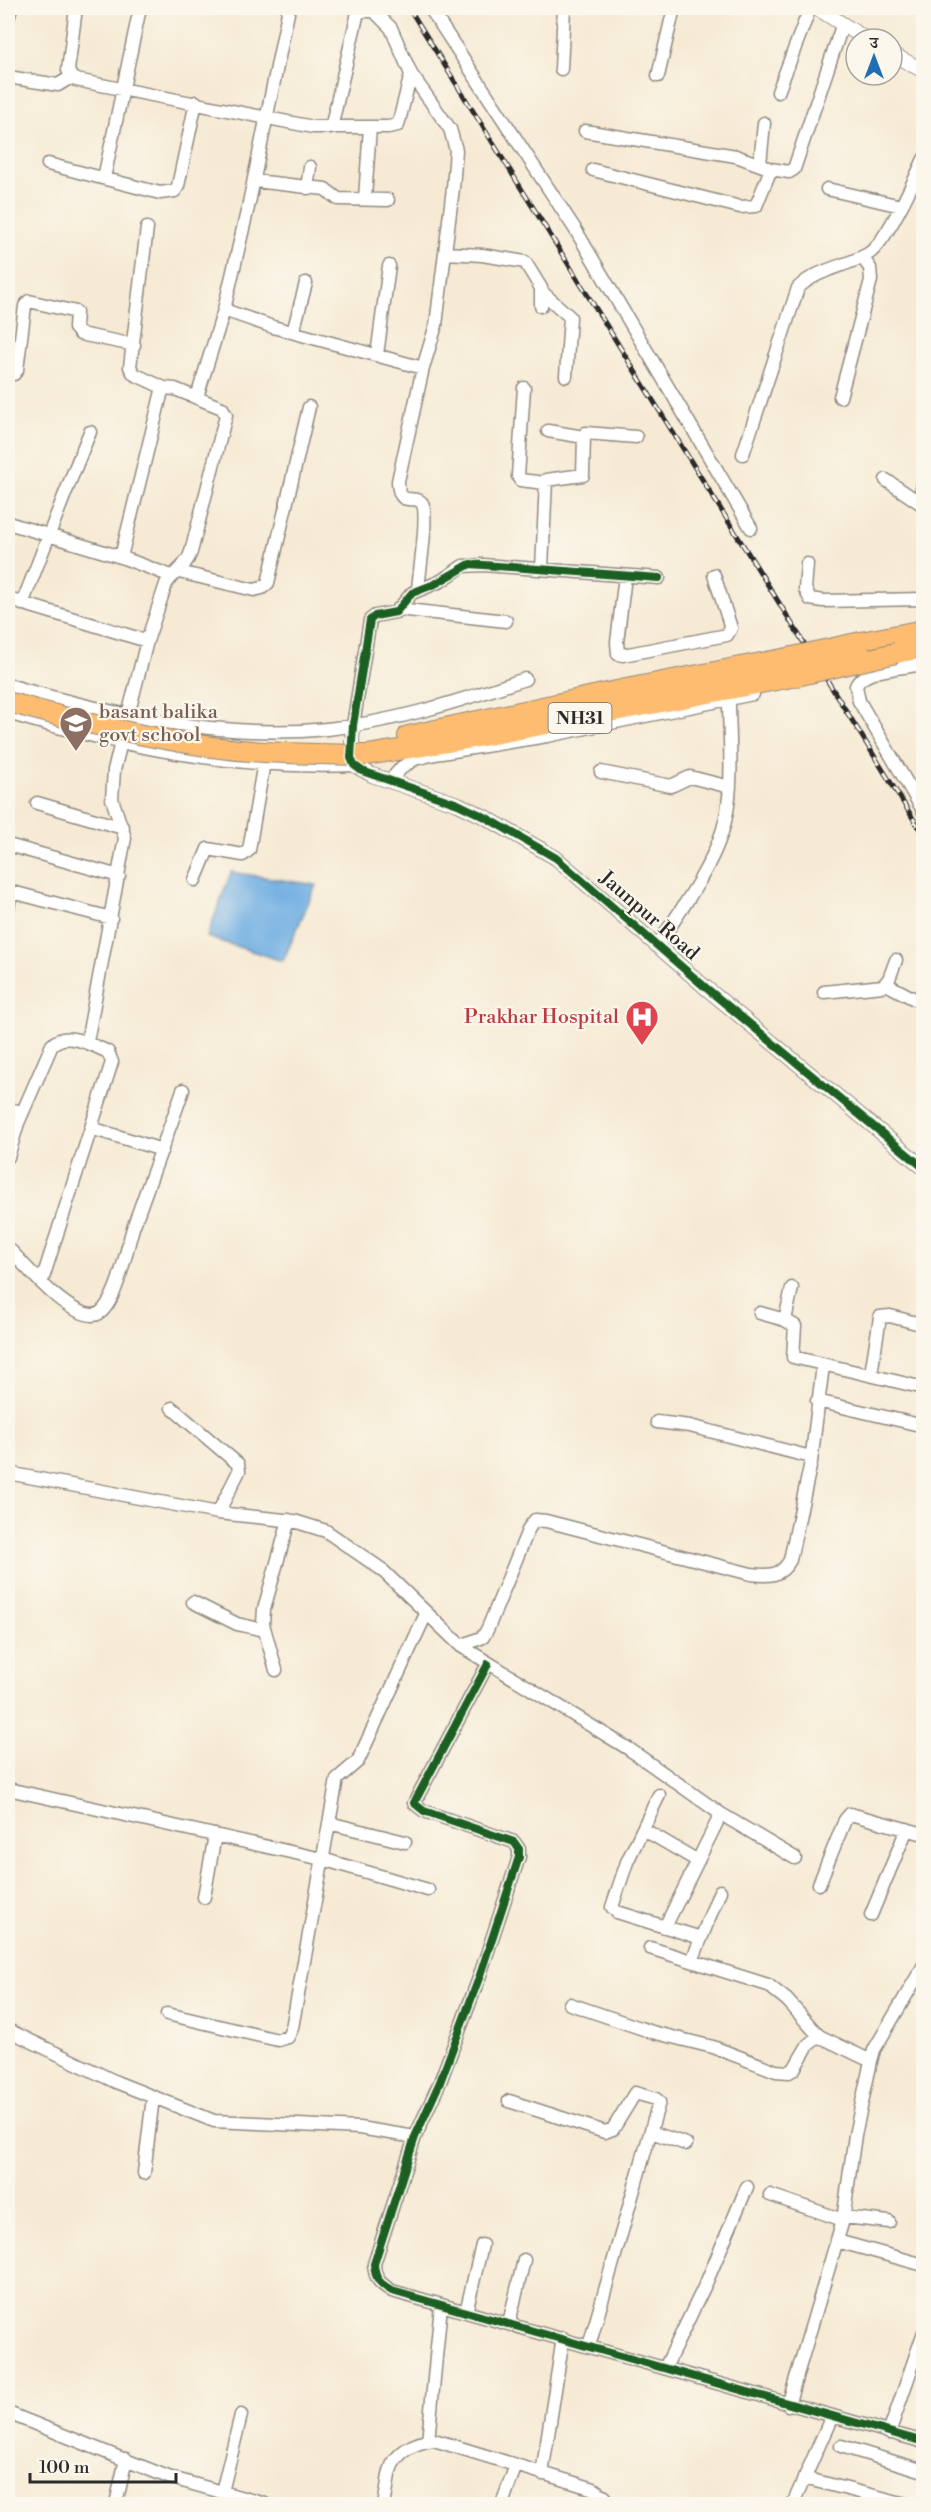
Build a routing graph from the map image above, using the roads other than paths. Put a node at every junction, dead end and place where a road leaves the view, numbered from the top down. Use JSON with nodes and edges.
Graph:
{"nodes":[{"id":1,"x":11,"y":8,"type":"edge"},
{"id":2,"x":76,"y":8,"type":"edge"},
{"id":3,"x":140,"y":8,"type":"edge"},
{"id":4,"x":289,"y":8,"type":"edge"},
{"id":5,"x":430,"y":8,"type":"edge"},
{"id":6,"x":564,"y":8,"type":"edge"},
{"id":7,"x":674,"y":8,"type":"edge"},
{"id":8,"x":810,"y":8,"type":"edge"},
{"id":9,"x":817,"y":8,"type":"edge"},
{"id":10,"x":358,"y":9,"type":"edge"},
{"id":11,"x":8,"y":19,"type":"edge"},
{"id":12,"x":842,"y":26,"type":"joint"},
{"id":13,"x":904,"y":60,"type":"edge"},
{"id":14,"x":561,"y":69,"type":"dead end"},
{"id":15,"x":924,"y":71,"type":"edge"},
{"id":16,"x":411,"y":74,"type":"junction"},
{"id":17,"x":658,"y":76,"type":"dead end"},
{"id":18,"x":8,"y":77,"type":"edge"},
{"id":19,"x":71,"y":77,"type":"junction"},
{"id":20,"x":122,"y":88,"type":"junction"},
{"id":21,"x":778,"y":92,"type":"dead end"},
{"id":22,"x":196,"y":102,"type":"junction"},
{"id":23,"x":266,"y":117,"type":"junction"},
{"id":24,"x":764,"y":123,"type":"dead end"},
{"id":25,"x":370,"y":127,"type":"junction"},
{"id":26,"x":331,"y":128,"type":"junction"},
{"id":27,"x":585,"y":131,"type":"dead end"},
{"id":28,"x":924,"y":159,"type":"edge"},
{"id":29,"x":48,"y":164,"type":"dead end"},
{"id":30,"x":765,"y":166,"type":"junction"},
{"id":31,"x":310,"y":167,"type":"dead end"},
{"id":32,"x":593,"y":170,"type":"dead end"},
{"id":33,"x":104,"y":178,"type":"junction"},
{"id":34,"x":255,"y":181,"type":"junction"},
{"id":35,"x":307,"y":188,"type":"junction"},
{"id":36,"x":827,"y":189,"type":"dead end"},
{"id":37,"x":365,"y":198,"type":"junction"},
{"id":38,"x":388,"y":200,"type":"dead end"},
{"id":39,"x":900,"y":206,"type":"junction"},
{"id":40,"x":147,"y":228,"type":"dead end"},
{"id":41,"x":446,"y":253,"type":"junction"},
{"id":42,"x":862,"y":257,"type":"junction"},
{"id":43,"x":390,"y":266,"type":"dead end"},
{"id":44,"x":306,"y":283,"type":"dead end"},
{"id":45,"x":542,"y":292,"type":"junction"},
{"id":46,"x":541,"y":306,"type":"dead end"},
{"id":47,"x":224,"y":310,"type":"junction"},
{"id":48,"x":293,"y":332,"type":"junction"},
{"id":49,"x":134,"y":345,"type":"junction"},
{"id":50,"x":377,"y":355,"type":"junction"},
{"id":51,"x":423,"y":368,"type":"junction"},
{"id":52,"x":8,"y":374,"type":"edge"},
{"id":53,"x":566,"y":376,"type":"dead end"},
{"id":54,"x":164,"y":388,"type":"junction"},
{"id":55,"x":524,"y":388,"type":"dead end"},
{"id":56,"x":198,"y":397,"type":"junction"},
{"id":57,"x":840,"y":397,"type":"dead end"},
{"id":58,"x":309,"y":406,"type":"dead end"},
{"id":59,"x":548,"y":430,"type":"dead end"},
{"id":60,"x":90,"y":432,"type":"dead end"},
{"id":61,"x":636,"y":436,"type":"dead end"},
{"id":62,"x":584,"y":437,"type":"junction"},
{"id":63,"x":744,"y":454,"type":"dead end"},
{"id":64,"x":924,"y":479,"type":"edge"},
{"id":65,"x":886,"y":480,"type":"dead end"},
{"id":66,"x":545,"y":483,"type":"junction"},
{"id":67,"x":923,"y":506,"type":"edge"},
{"id":68,"x":8,"y":523,"type":"edge"},
{"id":69,"x":751,"y":528,"type":"dead end"},
{"id":70,"x":49,"y":537,"type":"junction"},
{"id":71,"x":121,"y":557,"type":"junction"},
{"id":72,"x":807,"y":564,"type":"dead end"},
{"id":73,"x":542,"y":569,"type":"junction"},
{"id":74,"x":175,"y":574,"type":"junction"},
{"id":75,"x":714,"y":575,"type":"dead end"},
{"id":76,"x":625,"y":576,"type":"junction"},
{"id":77,"x":659,"y":578,"type":"dead end"},
{"id":78,"x":418,"y":589,"type":"junction"},
{"id":79,"x":924,"y":598,"type":"edge"},
{"id":80,"x":8,"y":599,"type":"edge"},
{"id":81,"x":22,"y":604,"type":"junction"},
{"id":82,"x":398,"y":609,"type":"junction"},
{"id":83,"x":506,"y":621,"type":"dead end"},
{"id":84,"x":924,"y":630,"type":"edge"},
{"id":85,"x":147,"y":640,"type":"junction"},
{"id":86,"x":924,"y":647,"type":"edge"},
{"id":87,"x":924,"y":664,"type":"edge"},
{"id":88,"x":791,"y":674,"type":"junction"},
{"id":89,"x":525,"y":679,"type":"dead end"},
{"id":90,"x":8,"y":685,"type":"edge"},
{"id":91,"x":8,"y":690,"type":"edge"},
{"id":92,"x":729,"y":699,"type":"junction"},
{"id":93,"x":8,"y":702,"type":"edge"},
{"id":94,"x":8,"y":713,"type":"edge"},
{"id":95,"x":128,"y":714,"type":"junction"},
{"id":96,"x":353,"y":725,"type":"junction"},
{"id":97,"x":120,"y":743,"type":"junction"},
{"id":98,"x":363,"y":754,"type":"junction"},
{"id":99,"x":264,"y":762,"type":"junction"},
{"id":100,"x":601,"y":772,"type":"dead end"},
{"id":101,"x":390,"y":781,"type":"junction"},
{"id":102,"x":730,"y":787,"type":"junction"},
{"id":103,"x":37,"y":803,"type":"dead end"},
{"id":104,"x":924,"y":812,"type":"edge"},
{"id":105,"x":123,"y":828,"type":"junction"},
{"id":106,"x":8,"y":846,"type":"edge"},
{"id":107,"x":120,"y":876,"type":"junction"},
{"id":108,"x":195,"y":880,"type":"dead end"},
{"id":109,"x":8,"y":909,"type":"edge"},
{"id":110,"x":111,"y":918,"type":"junction"},
{"id":111,"x":657,"y":946,"type":"junction"},
{"id":112,"x":896,"y":960,"type":"dead end"},
{"id":113,"x":886,"y":984,"type":"junction"},
{"id":114,"x":824,"y":992,"type":"dead end"},
{"id":115,"x":924,"y":1004,"type":"edge"},
{"id":116,"x":87,"y":1042,"type":"junction"},
{"id":117,"x":183,"y":1090,"type":"dead end"},
{"id":118,"x":8,"y":1109,"type":"edge"},
{"id":119,"x":23,"y":1112,"type":"junction"},
{"id":120,"x":91,"y":1128,"type":"junction"},
{"id":121,"x":162,"y":1150,"type":"junction"},
{"id":122,"x":8,"y":1151,"type":"edge"},
{"id":123,"x":924,"y":1168,"type":"edge"},
{"id":124,"x":8,"y":1248,"type":"edge"},
{"id":125,"x":42,"y":1281,"type":"junction"},
{"id":126,"x":792,"y":1288,"type":"dead end"},
{"id":127,"x":760,"y":1313,"type":"dead end"},
{"id":128,"x":785,"y":1320,"type":"junction"},
{"id":129,"x":924,"y":1325,"type":"edge"},
{"id":130,"x":823,"y":1365,"type":"junction"},
{"id":131,"x":871,"y":1374,"type":"junction"},
{"id":132,"x":924,"y":1388,"type":"edge"},
{"id":133,"x":817,"y":1401,"type":"junction"},
{"id":134,"x":172,"y":1408,"type":"dead end"},
{"id":135,"x":657,"y":1422,"type":"dead end"},
{"id":136,"x":924,"y":1426,"type":"edge"},
{"id":137,"x":811,"y":1457,"type":"junction"},
{"id":138,"x":8,"y":1473,"type":"edge"},
{"id":139,"x":218,"y":1513,"type":"junction"},
{"id":140,"x":288,"y":1520,"type":"junction"},
{"id":141,"x":193,"y":1602,"type":"dead end"},
{"id":142,"x":426,"y":1614,"type":"junction"},
{"id":143,"x":264,"y":1630,"type":"junction"},
{"id":144,"x":461,"y":1646,"type":"junction"},
{"id":145,"x":488,"y":1664,"type":"junction"},
{"id":146,"x":276,"y":1670,"type":"dead end"},
{"id":147,"x":8,"y":1789,"type":"edge"},
{"id":148,"x":659,"y":1795,"type":"dead end"},
{"id":149,"x":721,"y":1814,"type":"junction"},
{"id":150,"x":329,"y":1823,"type":"junction"},
{"id":151,"x":643,"y":1829,"type":"junction"},
{"id":152,"x":906,"y":1829,"type":"junction"},
{"id":153,"x":924,"y":1834,"type":"edge"},
{"id":154,"x":215,"y":1835,"type":"junction"},
{"id":155,"x":405,"y":1842,"type":"dead end"},
{"id":156,"x":795,"y":1858,"type":"dead end"},
{"id":157,"x":322,"y":1859,"type":"junction"},
{"id":158,"x":698,"y":1861,"type":"junction"},
{"id":159,"x":819,"y":1884,"type":"dead end"},
{"id":160,"x":428,"y":1890,"type":"dead end"},
{"id":161,"x":720,"y":1891,"type":"dead end"},
{"id":162,"x":204,"y":1897,"type":"dead end"},
{"id":163,"x":871,"y":1915,"type":"dead end"},
{"id":164,"x":666,"y":1927,"type":"junction"},
{"id":165,"x":701,"y":1938,"type":"junction"},
{"id":166,"x":650,"y":1948,"type":"dead end"},
{"id":167,"x":692,"y":1961,"type":"junction"},
{"id":168,"x":924,"y":1965,"type":"edge"},
{"id":169,"x":570,"y":2004,"type":"dead end"},
{"id":170,"x":167,"y":2014,"type":"dead end"},
{"id":171,"x":8,"y":2030,"type":"edge"},
{"id":172,"x":819,"y":2036,"type":"junction"},
{"id":173,"x":871,"y":2061,"type":"junction"},
{"id":174,"x":153,"y":2097,"type":"junction"},
{"id":175,"x":509,"y":2101,"type":"dead end"},
{"id":176,"x":651,"y":2132,"type":"junction"},
{"id":177,"x":415,"y":2137,"type":"junction"},
{"id":178,"x":686,"y":2144,"type":"dead end"},
{"id":179,"x":144,"y":2173,"type":"dead end"},
{"id":180,"x":747,"y":2187,"type":"dead end"},
{"id":181,"x":770,"y":2195,"type":"dead end"},
{"id":182,"x":843,"y":2219,"type":"junction"},
{"id":183,"x":889,"y":2222,"type":"dead end"},
{"id":184,"x":837,"y":2241,"type":"junction"},
{"id":185,"x":482,"y":2245,"type":"dead end"},
{"id":186,"x":524,"y":2260,"type":"dead end"},
{"id":187,"x":924,"y":2265,"type":"edge"},
{"id":188,"x":441,"y":2305,"type":"junction"},
{"id":189,"x":466,"y":2312,"type":"junction"},
{"id":190,"x":509,"y":2323,"type":"junction"},
{"id":191,"x":924,"y":2332,"type":"edge"},
{"id":192,"x":563,"y":2338,"type":"junction"},
{"id":193,"x":589,"y":2346,"type":"junction"},
{"id":194,"x":665,"y":2368,"type":"junction"},
{"id":195,"x":788,"y":2405,"type":"junction"},
{"id":196,"x":8,"y":2413,"type":"edge"},
{"id":197,"x":240,"y":2415,"type":"dead end"},
{"id":198,"x":832,"y":2416,"type":"junction"},
{"id":199,"x":889,"y":2433,"type":"junction"},
{"id":200,"x":428,"y":2441,"type":"junction"},
{"id":201,"x":924,"y":2442,"type":"edge"},
{"id":202,"x":841,"y":2446,"type":"dead end"},
{"id":203,"x":126,"y":2459,"type":"junction"},
{"id":204,"x":516,"y":2465,"type":"junction"},
{"id":205,"x":924,"y":2471,"type":"edge"},
{"id":206,"x":542,"y":2474,"type":"junction"},
{"id":207,"x":804,"y":2478,"type":"junction"},
{"id":208,"x":222,"y":2492,"type":"junction"},
{"id":209,"x":116,"y":2505,"type":"edge"},
{"id":210,"x":265,"y":2505,"type":"edge"},
{"id":211,"x":384,"y":2505,"type":"edge"},
{"id":212,"x":502,"y":2505,"type":"edge"},
{"id":213,"x":605,"y":2505,"type":"edge"},
{"id":214,"x":793,"y":2505,"type":"edge"},
{"id":215,"x":906,"y":2505,"type":"edge"}],
"edges":[{"from":1,"to":11,"type":"street"},
{"from":2,"to":19,"type":"street"},
{"from":3,"to":20,"type":"street"},
{"from":4,"to":23,"type":"street"},
{"from":5,"to":69,"type":"street"},
{"from":6,"to":14,"type":"street"},
{"from":7,"to":17,"type":"street"},
{"from":8,"to":21,"type":"street"},
{"from":9,"to":12,"type":"street"},
{"from":10,"to":16,"type":"street"},
{"from":10,"to":26,"type":"street"},
{"from":12,"to":30,"type":"street"},
{"from":13,"to":15,"type":"street"},
{"from":16,"to":25,"type":"street"},
{"from":16,"to":41,"type":"street"},
{"from":18,"to":19,"type":"street"},
{"from":19,"to":20,"type":"street"},
{"from":20,"to":22,"type":"street"},
{"from":20,"to":33,"type":"street"},
{"from":22,"to":23,"type":"street"},
{"from":22,"to":33,"type":"street"},
{"from":23,"to":26,"type":"street"},
{"from":23,"to":34,"type":"street"},
{"from":24,"to":30,"type":"street"},
{"from":25,"to":26,"type":"street"},
{"from":25,"to":37,"type":"street"},
{"from":27,"to":30,"type":"street"},
{"from":28,"to":39,"type":"street"},
{"from":29,"to":33,"type":"street"},
{"from":30,"to":32,"type":"street"},
{"from":31,"to":35,"type":"street"},
{"from":34,"to":35,"type":"street"},
{"from":34,"to":47,"type":"street"},
{"from":35,"to":37,"type":"street"},
{"from":36,"to":39,"type":"street"},
{"from":37,"to":38,"type":"street"},
{"from":39,"to":42,"type":"street"},
{"from":40,"to":49,"type":"street"},
{"from":41,"to":45,"type":"street"},
{"from":41,"to":51,"type":"street"},
{"from":42,"to":57,"type":"street"},
{"from":42,"to":63,"type":"street"},
{"from":43,"to":50,"type":"street"},
{"from":44,"to":48,"type":"street"},
{"from":45,"to":46,"type":"street"},
{"from":45,"to":53,"type":"street"},
{"from":47,"to":48,"type":"street"},
{"from":47,"to":56,"type":"street"},
{"from":48,"to":50,"type":"street"},
{"from":49,"to":52,"type":"street"},
{"from":49,"to":54,"type":"street"},
{"from":50,"to":51,"type":"street"},
{"from":51,"to":78,"type":"street"},
{"from":54,"to":56,"type":"street"},
{"from":54,"to":71,"type":"street"},
{"from":55,"to":66,"type":"street"},
{"from":56,"to":74,"type":"street"},
{"from":58,"to":74,"type":"street"},
{"from":59,"to":62,"type":"street"},
{"from":60,"to":70,"type":"street"},
{"from":61,"to":62,"type":"street"},
{"from":62,"to":66,"type":"street"},
{"from":64,"to":67,"type":"street"},
{"from":65,"to":67,"type":"street"},
{"from":66,"to":73,"type":"street"},
{"from":68,"to":70,"type":"street"},
{"from":70,"to":71,"type":"street"},
{"from":70,"to":81,"type":"street"},
{"from":71,"to":74,"type":"street"},
{"from":72,"to":79,"type":"street"},
{"from":73,"to":76,"type":"street"},
{"from":73,"to":78,"type":"street"},
{"from":74,"to":85,"type":"street"},
{"from":75,"to":76,"type":"street"},
{"from":76,"to":77,"type":"street"},
{"from":78,"to":82,"type":"street"},
{"from":80,"to":81,"type":"street"},
{"from":81,"to":85,"type":"street"},
{"from":82,"to":83,"type":"street"},
{"from":82,"to":96,"type":"street"},
{"from":84,"to":88,"type":"highway","number":"NH31","bridge":true},
{"from":85,"to":95,"type":"street"},
{"from":86,"to":88,"type":"highway","number":"NH31","bridge":true},
{"from":87,"to":104,"type":"street"},
{"from":88,"to":92,"type":"street"},
{"from":88,"to":98,"type":"highway","number":"NH31"},
{"from":89,"to":96,"type":"street"},
{"from":90,"to":95,"type":"street"},
{"from":91,"to":98,"type":"highway","number":"NH31"},
{"from":92,"to":101,"type":"street"},
{"from":92,"to":102,"type":"street"},
{"from":93,"to":98,"type":"highway","number":"NH31","bridge":true},
{"from":94,"to":97,"type":"street"},
{"from":95,"to":96,"type":"street"},
{"from":95,"to":97,"type":"street"},
{"from":96,"to":98,"type":"street"},
{"from":97,"to":99,"type":"street"},
{"from":97,"to":105,"type":"street"},
{"from":98,"to":99,"type":"street"},
{"from":98,"to":101,"type":"street","name":"Jaunpur Road"},
{"from":99,"to":108,"type":"street"},
{"from":100,"to":102,"type":"street"},
{"from":101,"to":111,"type":"street","name":"Jaunpur Road"},
{"from":102,"to":111,"type":"street"},
{"from":103,"to":105,"type":"street"},
{"from":105,"to":107,"type":"street"},
{"from":106,"to":107,"type":"street"},
{"from":107,"to":110,"type":"street"},
{"from":109,"to":110,"type":"street"},
{"from":110,"to":116,"type":"street"},
{"from":111,"to":123,"type":"street","name":"Jaunpur Road"},
{"from":112,"to":113,"type":"street"},
{"from":113,"to":114,"type":"street"},
{"from":113,"to":115,"type":"street"},
{"from":116,"to":119,"type":"street"},
{"from":116,"to":120,"type":"street"},
{"from":117,"to":121,"type":"street"},
{"from":118,"to":119,"type":"street"},
{"from":119,"to":122,"type":"street"},
{"from":120,"to":121,"type":"street"},
{"from":120,"to":125,"type":"street"},
{"from":121,"to":125,"type":"street"},
{"from":124,"to":125,"type":"street"},
{"from":126,"to":128,"type":"street"},
{"from":127,"to":128,"type":"street"},
{"from":128,"to":130,"type":"street"},
{"from":129,"to":131,"type":"street"},
{"from":130,"to":131,"type":"street"},
{"from":130,"to":133,"type":"street"},
{"from":131,"to":132,"type":"street"},
{"from":133,"to":136,"type":"street"},
{"from":133,"to":137,"type":"street"},
{"from":134,"to":139,"type":"street"},
{"from":135,"to":137,"type":"street"},
{"from":137,"to":144,"type":"street"},
{"from":138,"to":139,"type":"street"},
{"from":139,"to":140,"type":"street"},
{"from":140,"to":142,"type":"street"},
{"from":140,"to":143,"type":"street"},
{"from":141,"to":143,"type":"street"},
{"from":142,"to":144,"type":"street"},
{"from":142,"to":150,"type":"street"},
{"from":143,"to":146,"type":"street"},
{"from":144,"to":145,"type":"street"},
{"from":145,"to":149,"type":"street"},
{"from":145,"to":177,"type":"street"},
{"from":147,"to":154,"type":"street"},
{"from":148,"to":151,"type":"street"},
{"from":149,"to":156,"type":"street"},
{"from":149,"to":158,"type":"street"},
{"from":150,"to":155,"type":"street"},
{"from":150,"to":157,"type":"street"},
{"from":151,"to":158,"type":"street"},
{"from":151,"to":164,"type":"street"},
{"from":152,"to":153,"type":"street"},
{"from":152,"to":159,"type":"street"},
{"from":152,"to":163,"type":"street"},
{"from":154,"to":157,"type":"street"},
{"from":154,"to":162,"type":"street"},
{"from":157,"to":160,"type":"street"},
{"from":157,"to":170,"type":"street"},
{"from":158,"to":164,"type":"street"},
{"from":161,"to":165,"type":"street"},
{"from":164,"to":165,"type":"street"},
{"from":165,"to":167,"type":"street"},
{"from":166,"to":167,"type":"street"},
{"from":167,"to":172,"type":"street"},
{"from":168,"to":173,"type":"street"},
{"from":169,"to":172,"type":"street"},
{"from":171,"to":174,"type":"street"},
{"from":172,"to":173,"type":"street"},
{"from":173,"to":182,"type":"street"},
{"from":174,"to":177,"type":"street"},
{"from":174,"to":179,"type":"street"},
{"from":175,"to":176,"type":"street"},
{"from":176,"to":178,"type":"street"},
{"from":176,"to":193,"type":"street"},
{"from":177,"to":188,"type":"street"},
{"from":180,"to":194,"type":"street"},
{"from":181,"to":182,"type":"street"},
{"from":182,"to":183,"type":"street"},
{"from":182,"to":184,"type":"street"},
{"from":184,"to":187,"type":"street"},
{"from":184,"to":195,"type":"street"},
{"from":185,"to":189,"type":"street"},
{"from":186,"to":190,"type":"street"},
{"from":188,"to":189,"type":"street"},
{"from":188,"to":200,"type":"street"},
{"from":189,"to":190,"type":"street"},
{"from":190,"to":192,"type":"street"},
{"from":191,"to":199,"type":"street"},
{"from":192,"to":193,"type":"street"},
{"from":192,"to":206,"type":"street"},
{"from":193,"to":194,"type":"street"},
{"from":194,"to":195,"type":"street"},
{"from":195,"to":198,"type":"street"},
{"from":196,"to":203,"type":"street"},
{"from":197,"to":208,"type":"street"},
{"from":198,"to":199,"type":"street"},
{"from":198,"to":207,"type":"street"},
{"from":199,"to":201,"type":"street"},
{"from":200,"to":204,"type":"street"},
{"from":200,"to":211,"type":"street"},
{"from":202,"to":205,"type":"street"},
{"from":203,"to":208,"type":"street"},
{"from":203,"to":209,"type":"street"},
{"from":204,"to":206,"type":"street"},
{"from":204,"to":212,"type":"street"},
{"from":206,"to":213,"type":"street"},
{"from":207,"to":214,"type":"street"},
{"from":207,"to":215,"type":"street"},
{"from":208,"to":210,"type":"street"}]}
